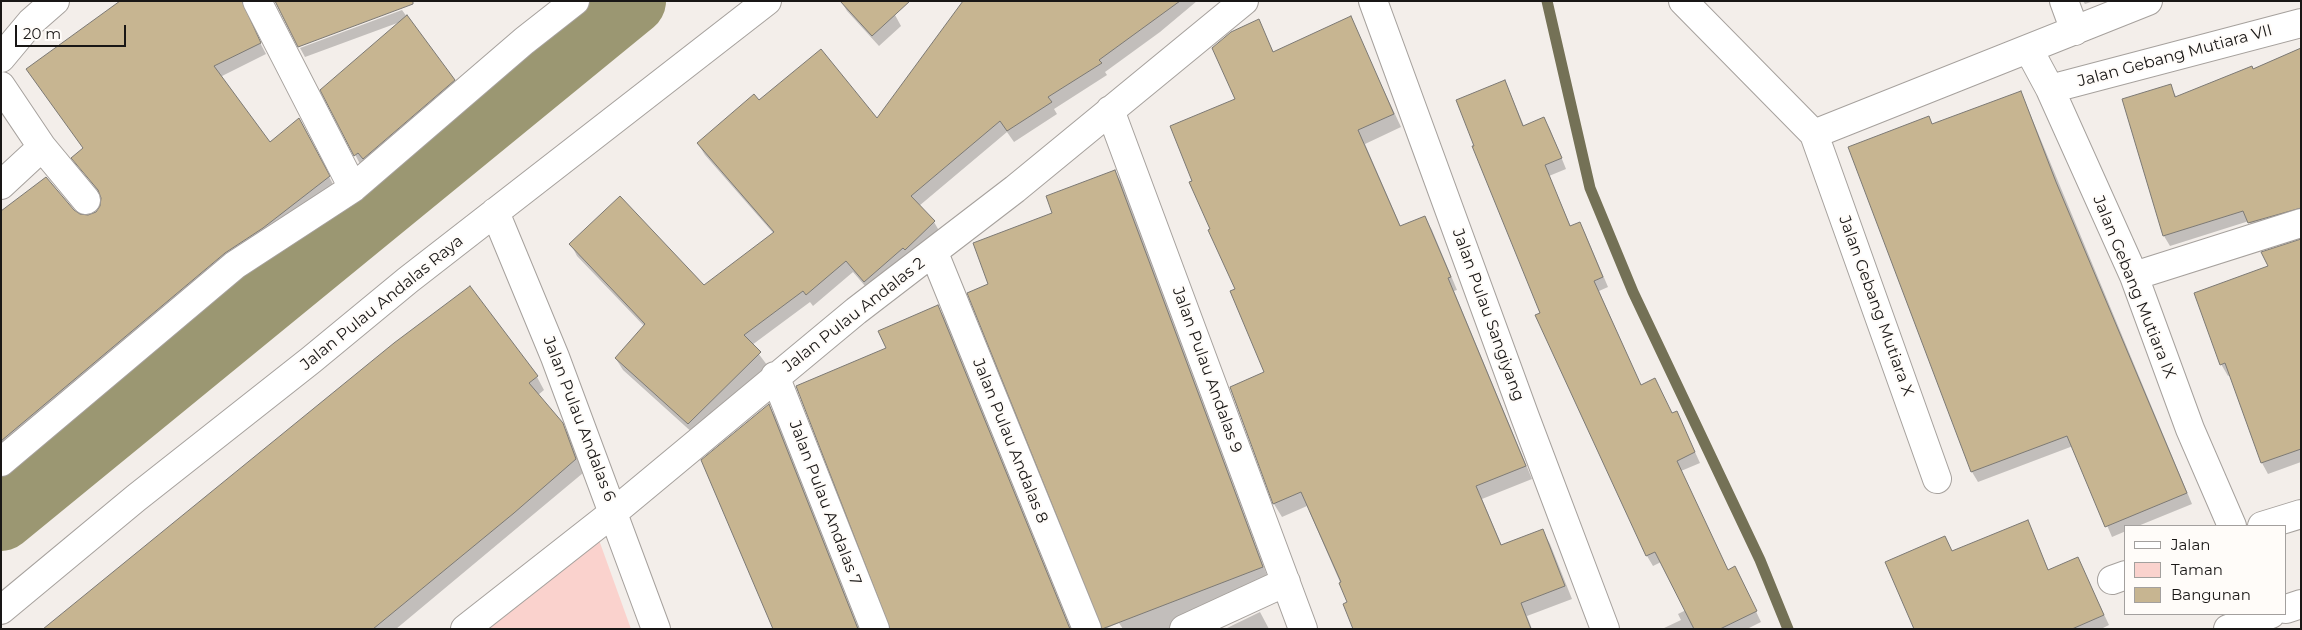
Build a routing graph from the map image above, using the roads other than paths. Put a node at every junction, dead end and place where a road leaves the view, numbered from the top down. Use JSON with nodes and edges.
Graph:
{"nodes":[{"id":1,"x":55,"y":1,"type":"edge"},
{"id":2,"x":256,"y":1,"type":"edge"},
{"id":3,"x":575,"y":1,"type":"edge"},
{"id":4,"x":766,"y":1,"type":"edge"},
{"id":5,"x":1244,"y":1,"type":"edge"},
{"id":6,"x":1373,"y":1,"type":"edge"},
{"id":7,"x":1683,"y":1,"type":"edge"},
{"id":8,"x":2064,"y":1,"type":"edge"},
{"id":9,"x":2148,"y":1,"type":"edge"},
{"id":10,"x":2301,"y":23,"type":"edge"},
{"id":11,"x":2075,"y":31,"type":"junction"},
{"id":12,"x":2029,"y":50,"type":"junction"},
{"id":13,"x":1,"y":58,"type":"edge"},
{"id":14,"x":1,"y":86,"type":"edge"},
{"id":15,"x":2050,"y":89,"type":"junction"},
{"id":16,"x":1110,"y":110,"type":"junction"},
{"id":17,"x":1814,"y":134,"type":"junction"},
{"id":18,"x":42,"y":147,"type":"junction"},
{"id":19,"x":1,"y":185,"type":"edge"},
{"id":20,"x":353,"y":188,"type":"junction"},
{"id":21,"x":86,"y":200,"type":"dead end"},
{"id":22,"x":495,"y":212,"type":"junction"},
{"id":23,"x":2301,"y":224,"type":"edge"},
{"id":24,"x":934,"y":253,"type":"junction"},
{"id":25,"x":2134,"y":276,"type":"junction"},
{"id":26,"x":776,"y":376,"type":"junction"},
{"id":27,"x":1,"y":462,"type":"edge"},
{"id":28,"x":1937,"y":479,"type":"dead end"},
{"id":29,"x":614,"y":512,"type":"junction"},
{"id":30,"x":2301,"y":514,"type":"edge"},
{"id":31,"x":2232,"y":525,"type":"edge"},
{"id":32,"x":2265,"y":525,"type":"edge"},
{"id":33,"x":1286,"y":582,"type":"junction"},
{"id":34,"x":2301,"y":604,"type":"edge"},
{"id":35,"x":2287,"y":609,"type":"edge"},
{"id":36,"x":1,"y":610,"type":"edge"},
{"id":37,"x":2268,"y":615,"type":"edge"},
{"id":38,"x":2279,"y":615,"type":"edge"},
{"id":39,"x":465,"y":629,"type":"edge"},
{"id":40,"x":656,"y":629,"type":"edge"},
{"id":41,"x":875,"y":629,"type":"edge"},
{"id":42,"x":1087,"y":629,"type":"edge"},
{"id":43,"x":1184,"y":629,"type":"edge"},
{"id":44,"x":1304,"y":629,"type":"edge"},
{"id":45,"x":1605,"y":629,"type":"edge"},
{"id":46,"x":2228,"y":629,"type":"edge"},
{"id":47,"x":2285,"y":629,"type":"edge"}],
"edges":[{"from":1,"to":13,"type":"street"},
{"from":2,"to":20,"type":"street"},
{"from":3,"to":20,"type":"street"},
{"from":4,"to":22,"type":"street","name":"Jalan Pulau Andalas Raya"},
{"from":5,"to":16,"type":"street","name":"Jalan Pulau Andalas 2"},
{"from":6,"to":45,"type":"street","name":"Jalan Pulau Sangiyang"},
{"from":7,"to":17,"type":"street","name":"Jalan Gebang Mutiara X"},
{"from":8,"to":11,"type":"street"},
{"from":9,"to":11,"type":"street"},
{"from":10,"to":15,"type":"street","name":"Jalan Gebang Mutiara VII"},
{"from":11,"to":12,"type":"street"},
{"from":12,"to":15,"type":"street","name":"Jalan Gebang Mutiara IX"},
{"from":12,"to":17,"type":"street"},
{"from":14,"to":18,"type":"street"},
{"from":15,"to":25,"type":"street","name":"Jalan Gebang Mutiara IX"},
{"from":16,"to":24,"type":"street","name":"Jalan Pulau Andalas 2"},
{"from":16,"to":33,"type":"street","name":"Jalan Pulau Andalas 9"},
{"from":17,"to":28,"type":"street","name":"Jalan Gebang Mutiara X"},
{"from":18,"to":19,"type":"street"},
{"from":18,"to":21,"type":"street"},
{"from":20,"to":27,"type":"street"},
{"from":22,"to":29,"type":"street","name":"Jalan Pulau Andalas 6"},
{"from":22,"to":36,"type":"street","name":"Jalan Pulau Andalas Raya"},
{"from":23,"to":25,"type":"street"},
{"from":24,"to":26,"type":"street","name":"Jalan Pulau Andalas 2"},
{"from":24,"to":42,"type":"street","name":"Jalan Pulau Andalas 8"},
{"from":25,"to":31,"type":"street","name":"Jalan Gebang Mutiara IX"},
{"from":26,"to":29,"type":"street","name":"Jalan Pulau Andalas 2"},
{"from":26,"to":41,"type":"street","name":"Jalan Pulau Andalas 7"},
{"from":29,"to":39,"type":"street","name":"Jalan Pulau Andalas 2"},
{"from":29,"to":40,"type":"street","name":"Jalan Pulau Andalas 6"},
{"from":30,"to":32,"type":"street"},
{"from":33,"to":43,"type":"street"},
{"from":33,"to":44,"type":"street","name":"Jalan Pulau Andalas 9"},
{"from":34,"to":35,"type":"street"},
{"from":37,"to":46,"type":"street"},
{"from":38,"to":47,"type":"street"}]}
